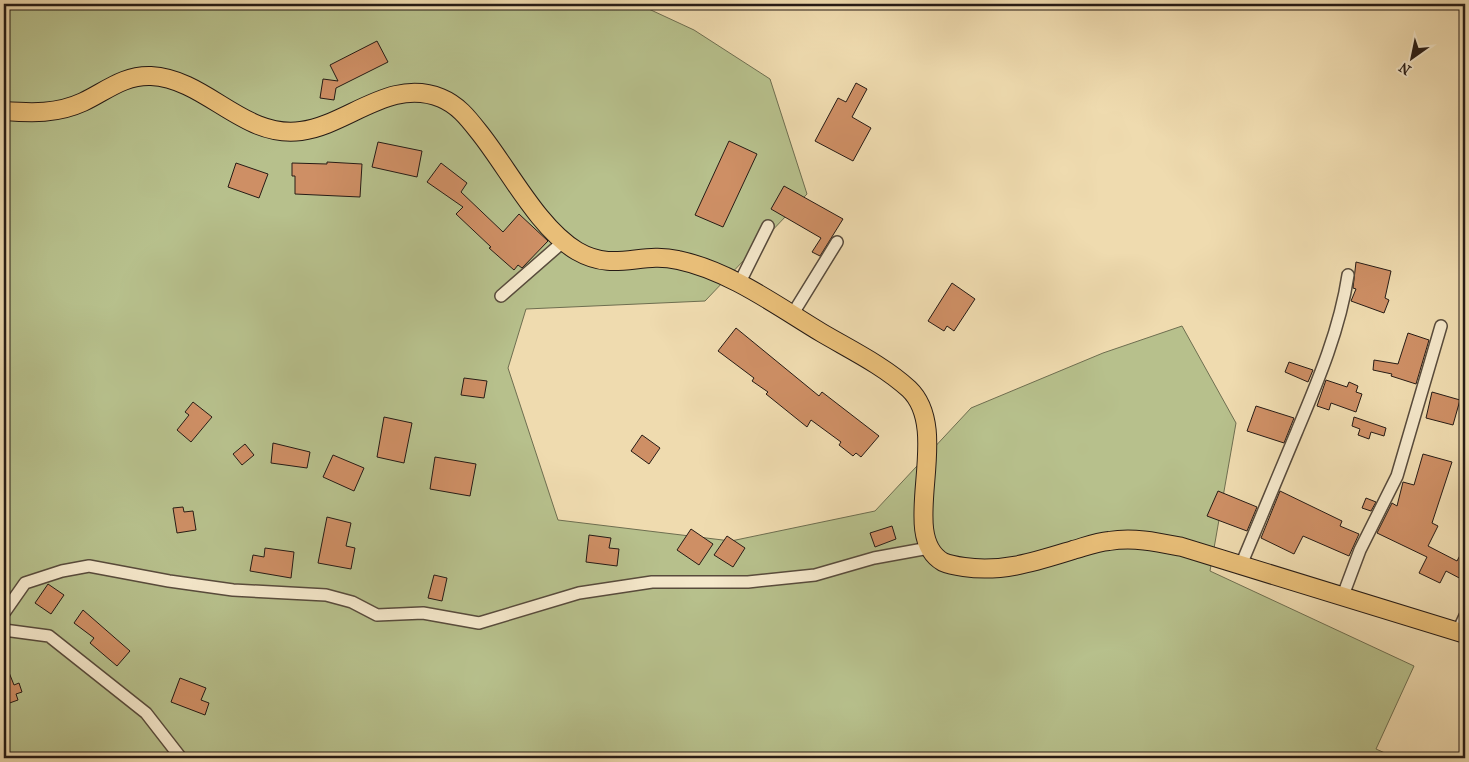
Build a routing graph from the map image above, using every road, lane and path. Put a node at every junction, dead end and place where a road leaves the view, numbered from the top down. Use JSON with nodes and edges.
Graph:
{"nodes":[{"id":1,"x":4,"y":111,"type":"edge"},
{"id":2,"x":768,"y":226,"type":"dead end"},
{"id":3,"x":564,"y":241,"type":"junction"},
{"id":4,"x":836,"y":242,"type":"dead end"},
{"id":5,"x":1348,"y":275,"type":"dead end"},
{"id":6,"x":739,"y":284,"type":"junction"},
{"id":7,"x":501,"y":296,"type":"dead end"},
{"id":8,"x":792,"y":315,"type":"junction"},
{"id":9,"x":1441,"y":326,"type":"dead end"},
{"id":10,"x":929,"y":548,"type":"junction"},
{"id":11,"x":1241,"y":565,"type":"junction"},
{"id":12,"x":1342,"y":598,"type":"junction"},
{"id":13,"x":4,"y":613,"type":"edge"},
{"id":14,"x":1463,"y":627,"type":"edge"},
{"id":15,"x":4,"y":630,"type":"edge"},
{"id":16,"x":181,"y":758,"type":"edge"}],
"edges":[{"from":1,"to":3,"type":"main road"},
{"from":2,"to":6,"type":"street"},
{"from":3,"to":6,"type":"main road"},
{"from":3,"to":7,"type":"street"},
{"from":4,"to":8,"type":"street"},
{"from":5,"to":11,"type":"street"},
{"from":6,"to":8,"type":"main road"},
{"from":8,"to":10,"type":"main road"},
{"from":9,"to":12,"type":"street"},
{"from":10,"to":11,"type":"main road"},
{"from":10,"to":13,"type":"street"},
{"from":11,"to":12,"type":"main road"},
{"from":12,"to":14,"type":"main road"},
{"from":15,"to":16,"type":"street"}]}
